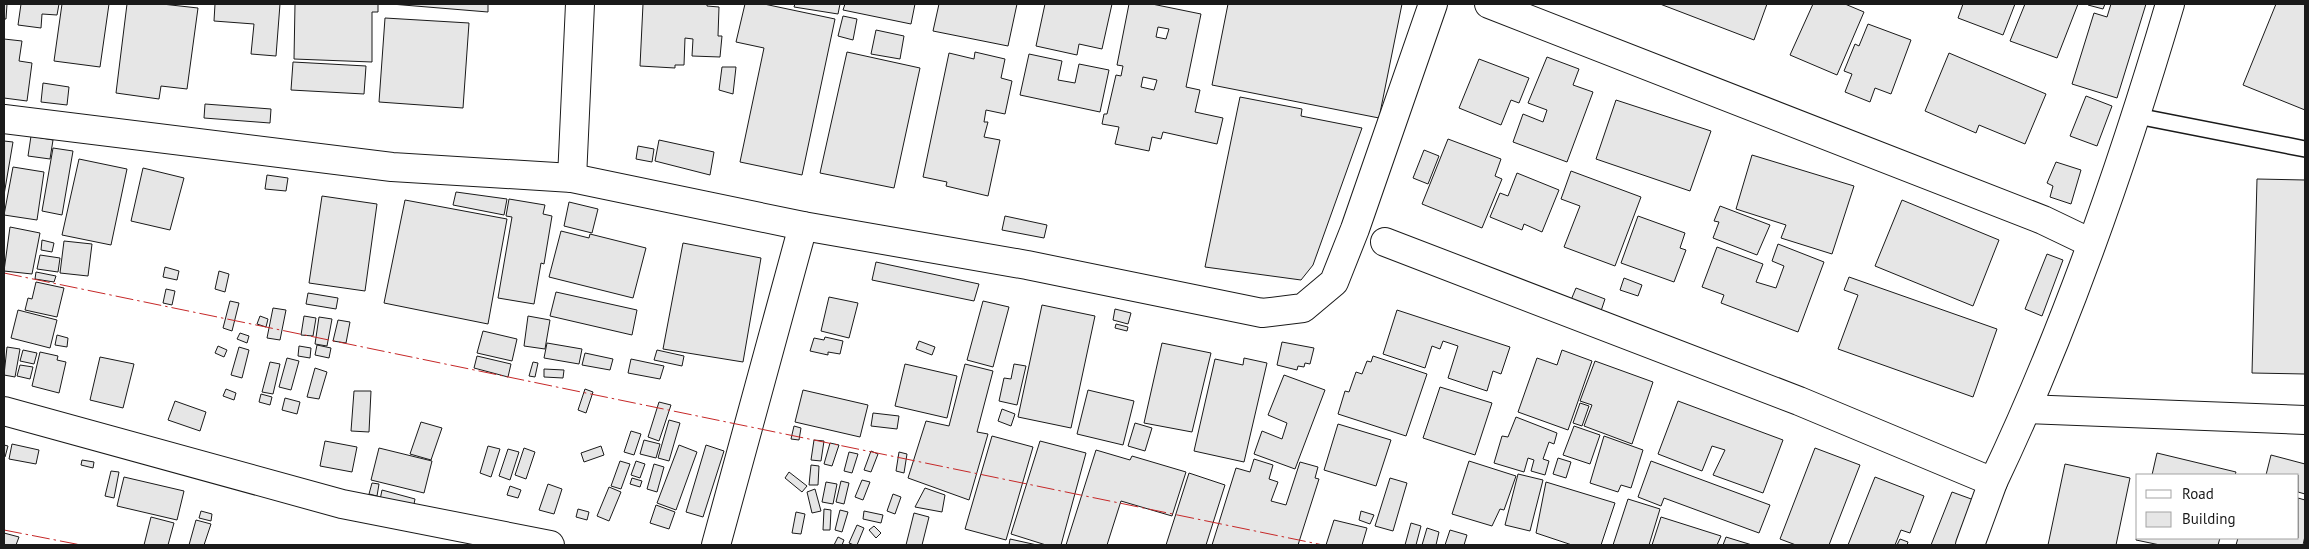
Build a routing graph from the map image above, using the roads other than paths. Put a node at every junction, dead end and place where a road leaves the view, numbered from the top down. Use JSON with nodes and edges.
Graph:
{"nodes":[{"id":1,"x":580,"y":4,"type":"edge"},
{"id":2,"x":1433,"y":4,"type":"edge"},
{"id":3,"x":1489,"y":4,"type":"edge"},
{"id":4,"x":2170,"y":4,"type":"edge"},
{"id":5,"x":2137,"y":116,"type":"junction"},
{"id":6,"x":4,"y":119,"type":"edge"},
{"id":7,"x":2305,"y":149,"type":"edge"},
{"id":8,"x":572,"y":178,"type":"junction"},
{"id":9,"x":803,"y":226,"type":"junction"},
{"id":10,"x":1385,"y":242,"type":"dead end"},
{"id":11,"x":2091,"y":243,"type":"junction"},
{"id":12,"x":2028,"y":409,"type":"junction"},
{"id":13,"x":4,"y":411,"type":"edge"},
{"id":14,"x":2305,"y":420,"type":"edge"},
{"id":15,"x":1993,"y":482,"type":"junction"},
{"id":16,"x":550,"y":545,"type":"edge"},
{"id":17,"x":716,"y":545,"type":"edge"},
{"id":18,"x":1970,"y":545,"type":"edge"}],
"edges":[{"from":1,"to":8,"type":"street"},
{"from":2,"to":9,"type":"street"},
{"from":3,"to":11,"type":"street"},
{"from":4,"to":5,"type":"street"},
{"from":5,"to":7,"type":"lane"},
{"from":5,"to":11,"type":"street"},
{"from":6,"to":8,"type":"street"},
{"from":8,"to":9,"type":"street"},
{"from":9,"to":17,"type":"street"},
{"from":10,"to":15,"type":"street"},
{"from":11,"to":12,"type":"street"},
{"from":12,"to":14,"type":"street"},
{"from":12,"to":15,"type":"street"},
{"from":13,"to":16,"type":"street"},
{"from":15,"to":18,"type":"street"}]}
